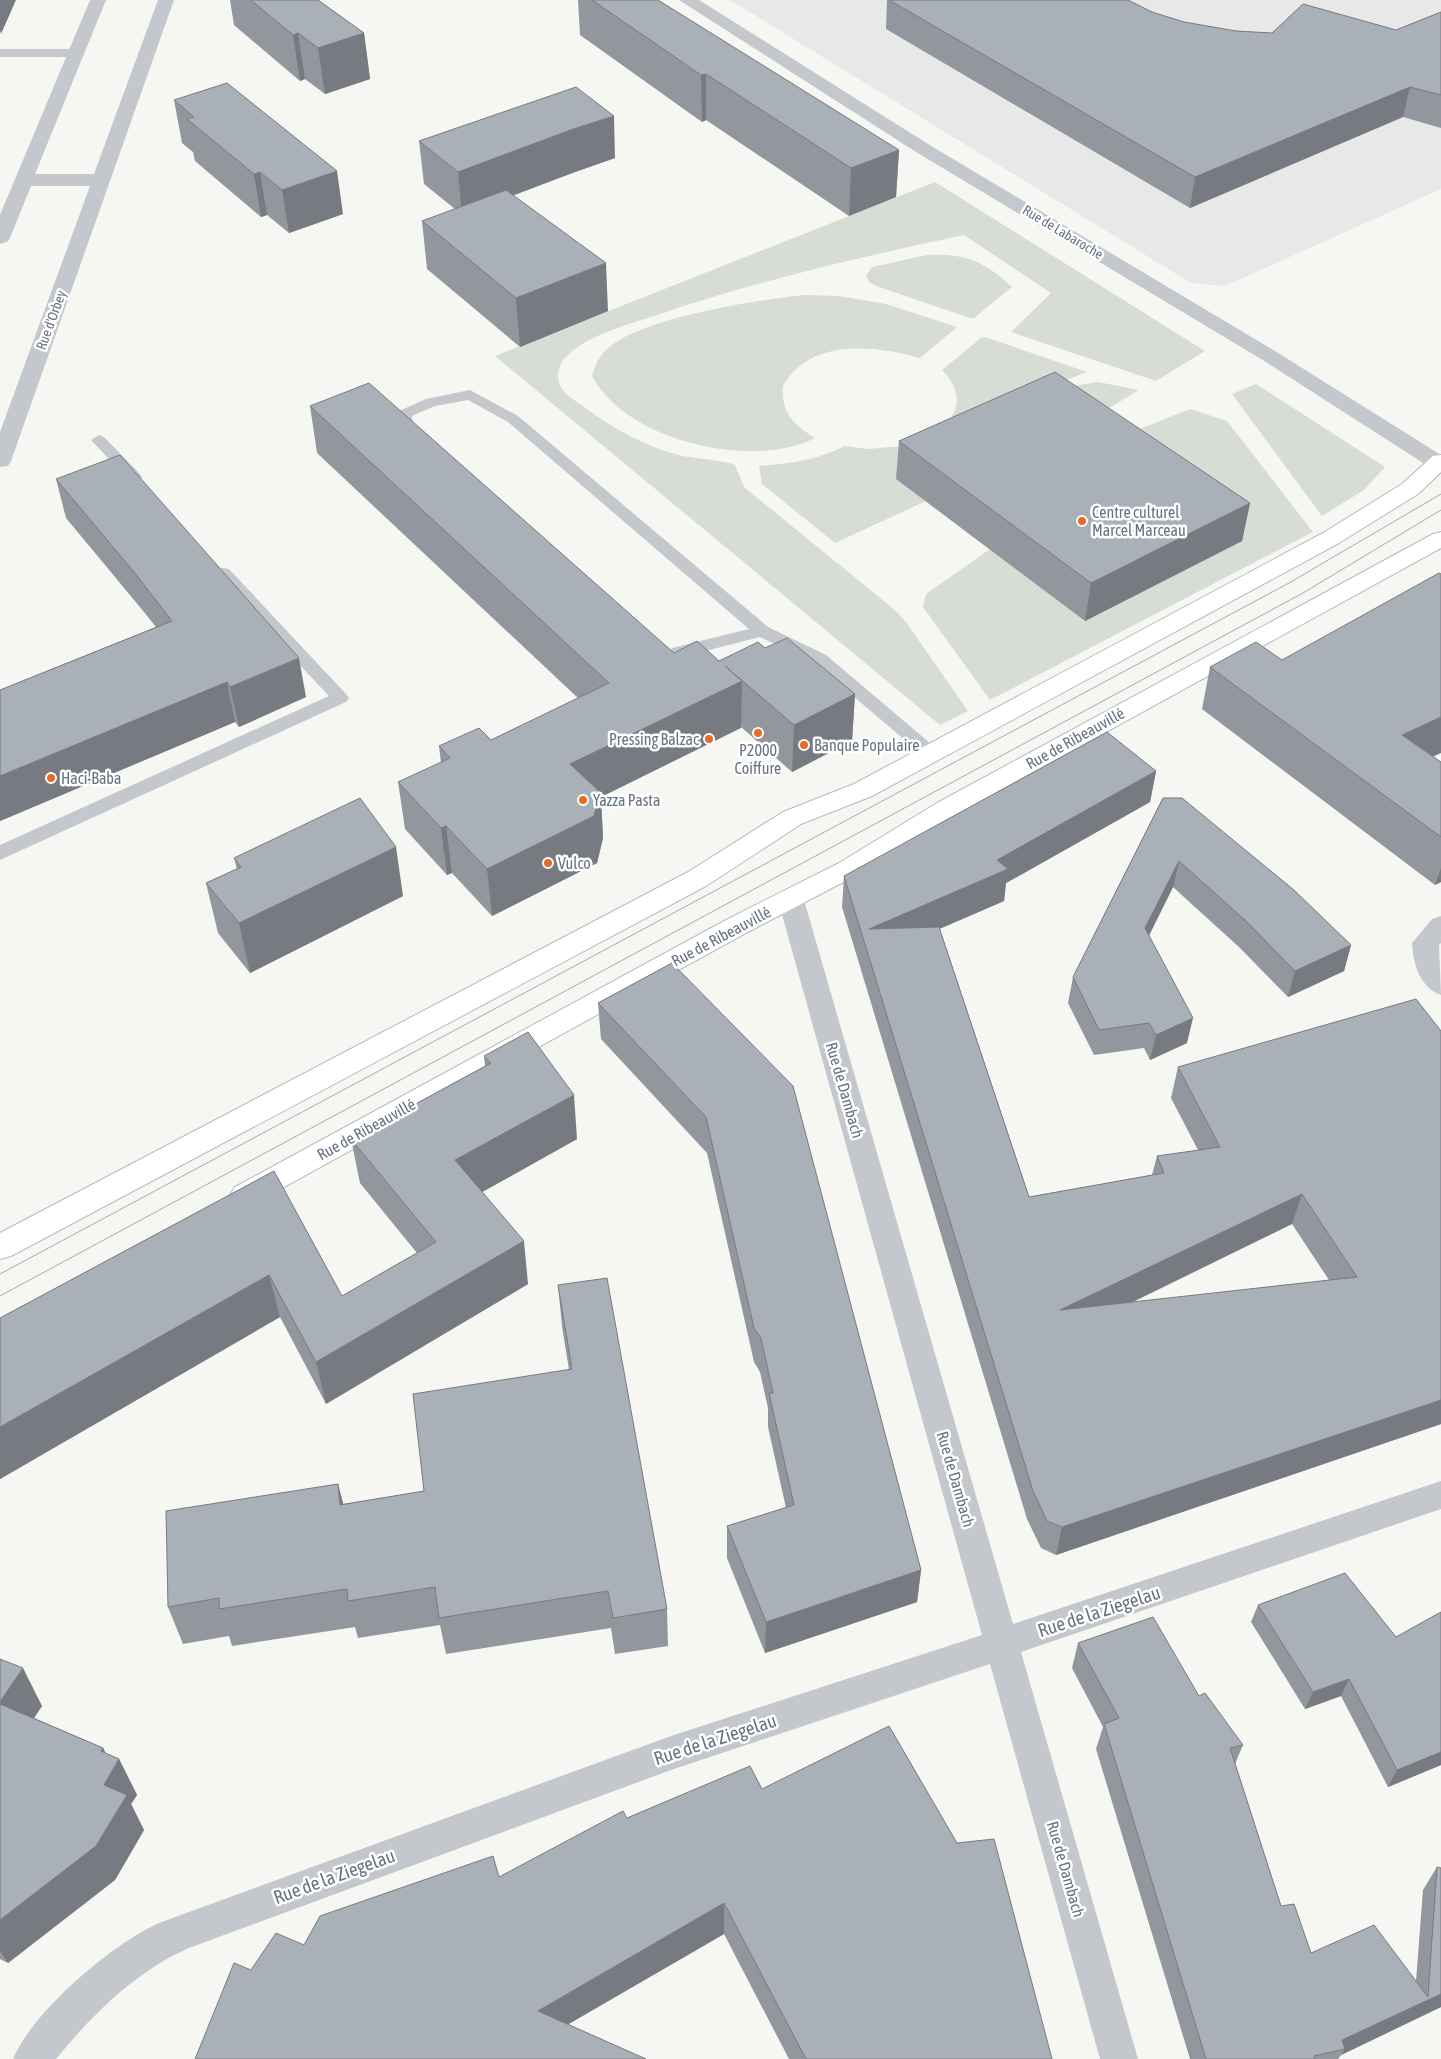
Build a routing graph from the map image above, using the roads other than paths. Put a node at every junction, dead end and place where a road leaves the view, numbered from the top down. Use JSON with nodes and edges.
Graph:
{"nodes":[{"id":1,"x":98,"y":0,"type":"edge"},
{"id":2,"x":166,"y":0,"type":"edge"},
{"id":3,"x":687,"y":0,"type":"edge"},
{"id":4,"x":0,"y":53,"type":"edge"},
{"id":5,"x":76,"y":53,"type":"junction"},
{"id":6,"x":24,"y":180,"type":"junction"},
{"id":7,"x":102,"y":180,"type":"junction"},
{"id":8,"x":0,"y":238,"type":"edge"},
{"id":9,"x":99,"y":440,"type":"dead end"},
{"id":10,"x":429,"y":449,"type":"edge"},
{"id":11,"x":0,"y":460,"type":"edge"},
{"id":12,"x":1440,"y":462,"type":"edge"},
{"id":13,"x":146,"y":490,"type":"edge"},
{"id":14,"x":1441,"y":539,"type":"edge"},
{"id":15,"x":213,"y":562,"type":"edge"},
{"id":16,"x":762,"y":631,"type":"junction"},
{"id":17,"x":664,"y":655,"type":"edge"},
{"id":18,"x":931,"y":753,"type":"junction"},
{"id":19,"x":0,"y":853,"type":"edge"},
{"id":20,"x":791,"y":900,"type":"junction"},
{"id":21,"x":1441,"y":926,"type":"edge"},
{"id":22,"x":1441,"y":985,"type":"edge"},
{"id":23,"x":227,"y":1205,"type":"edge"},
{"id":24,"x":0,"y":1247,"type":"edge"},
{"id":25,"x":1441,"y":1495,"type":"edge"},
{"id":26,"x":1003,"y":1644,"type":"junction"},
{"id":27,"x":32,"y":2059,"type":"edge"},
{"id":28,"x":1120,"y":2059,"type":"edge"}],
"edges":[{"from":1,"to":5,"type":"street"},
{"from":2,"to":7,"type":"street","name":"Rue d'Orbey"},
{"from":3,"to":12,"type":"street","name":"Rue de Labaroche"},
{"from":4,"to":5,"type":"lane"},
{"from":5,"to":6,"type":"street"},
{"from":6,"to":7,"type":"street"},
{"from":6,"to":8,"type":"street"},
{"from":7,"to":11,"type":"street","name":"Rue d'Orbey"},
{"from":9,"to":13,"type":"lane"},
{"from":10,"to":16,"type":"lane"},
{"from":12,"to":18,"type":"street"},
{"from":14,"to":20,"type":"street","name":"Rue de Ribeauvillé"},
{"from":15,"to":19,"type":"lane"},
{"from":16,"to":17,"type":"lane"},
{"from":16,"to":18,"type":"lane"},
{"from":18,"to":24,"type":"street"},
{"from":20,"to":23,"type":"street","name":"Rue de Ribeauvillé"},
{"from":20,"to":26,"type":"street","name":"Rue de Dambach"},
{"from":21,"to":22,"type":"street"},
{"from":25,"to":26,"type":"street","name":"Rue de la Ziegelau"},
{"from":26,"to":27,"type":"street","name":"Rue de la Ziegelau"},
{"from":26,"to":28,"type":"street","name":"Rue de Dambach"}]}
